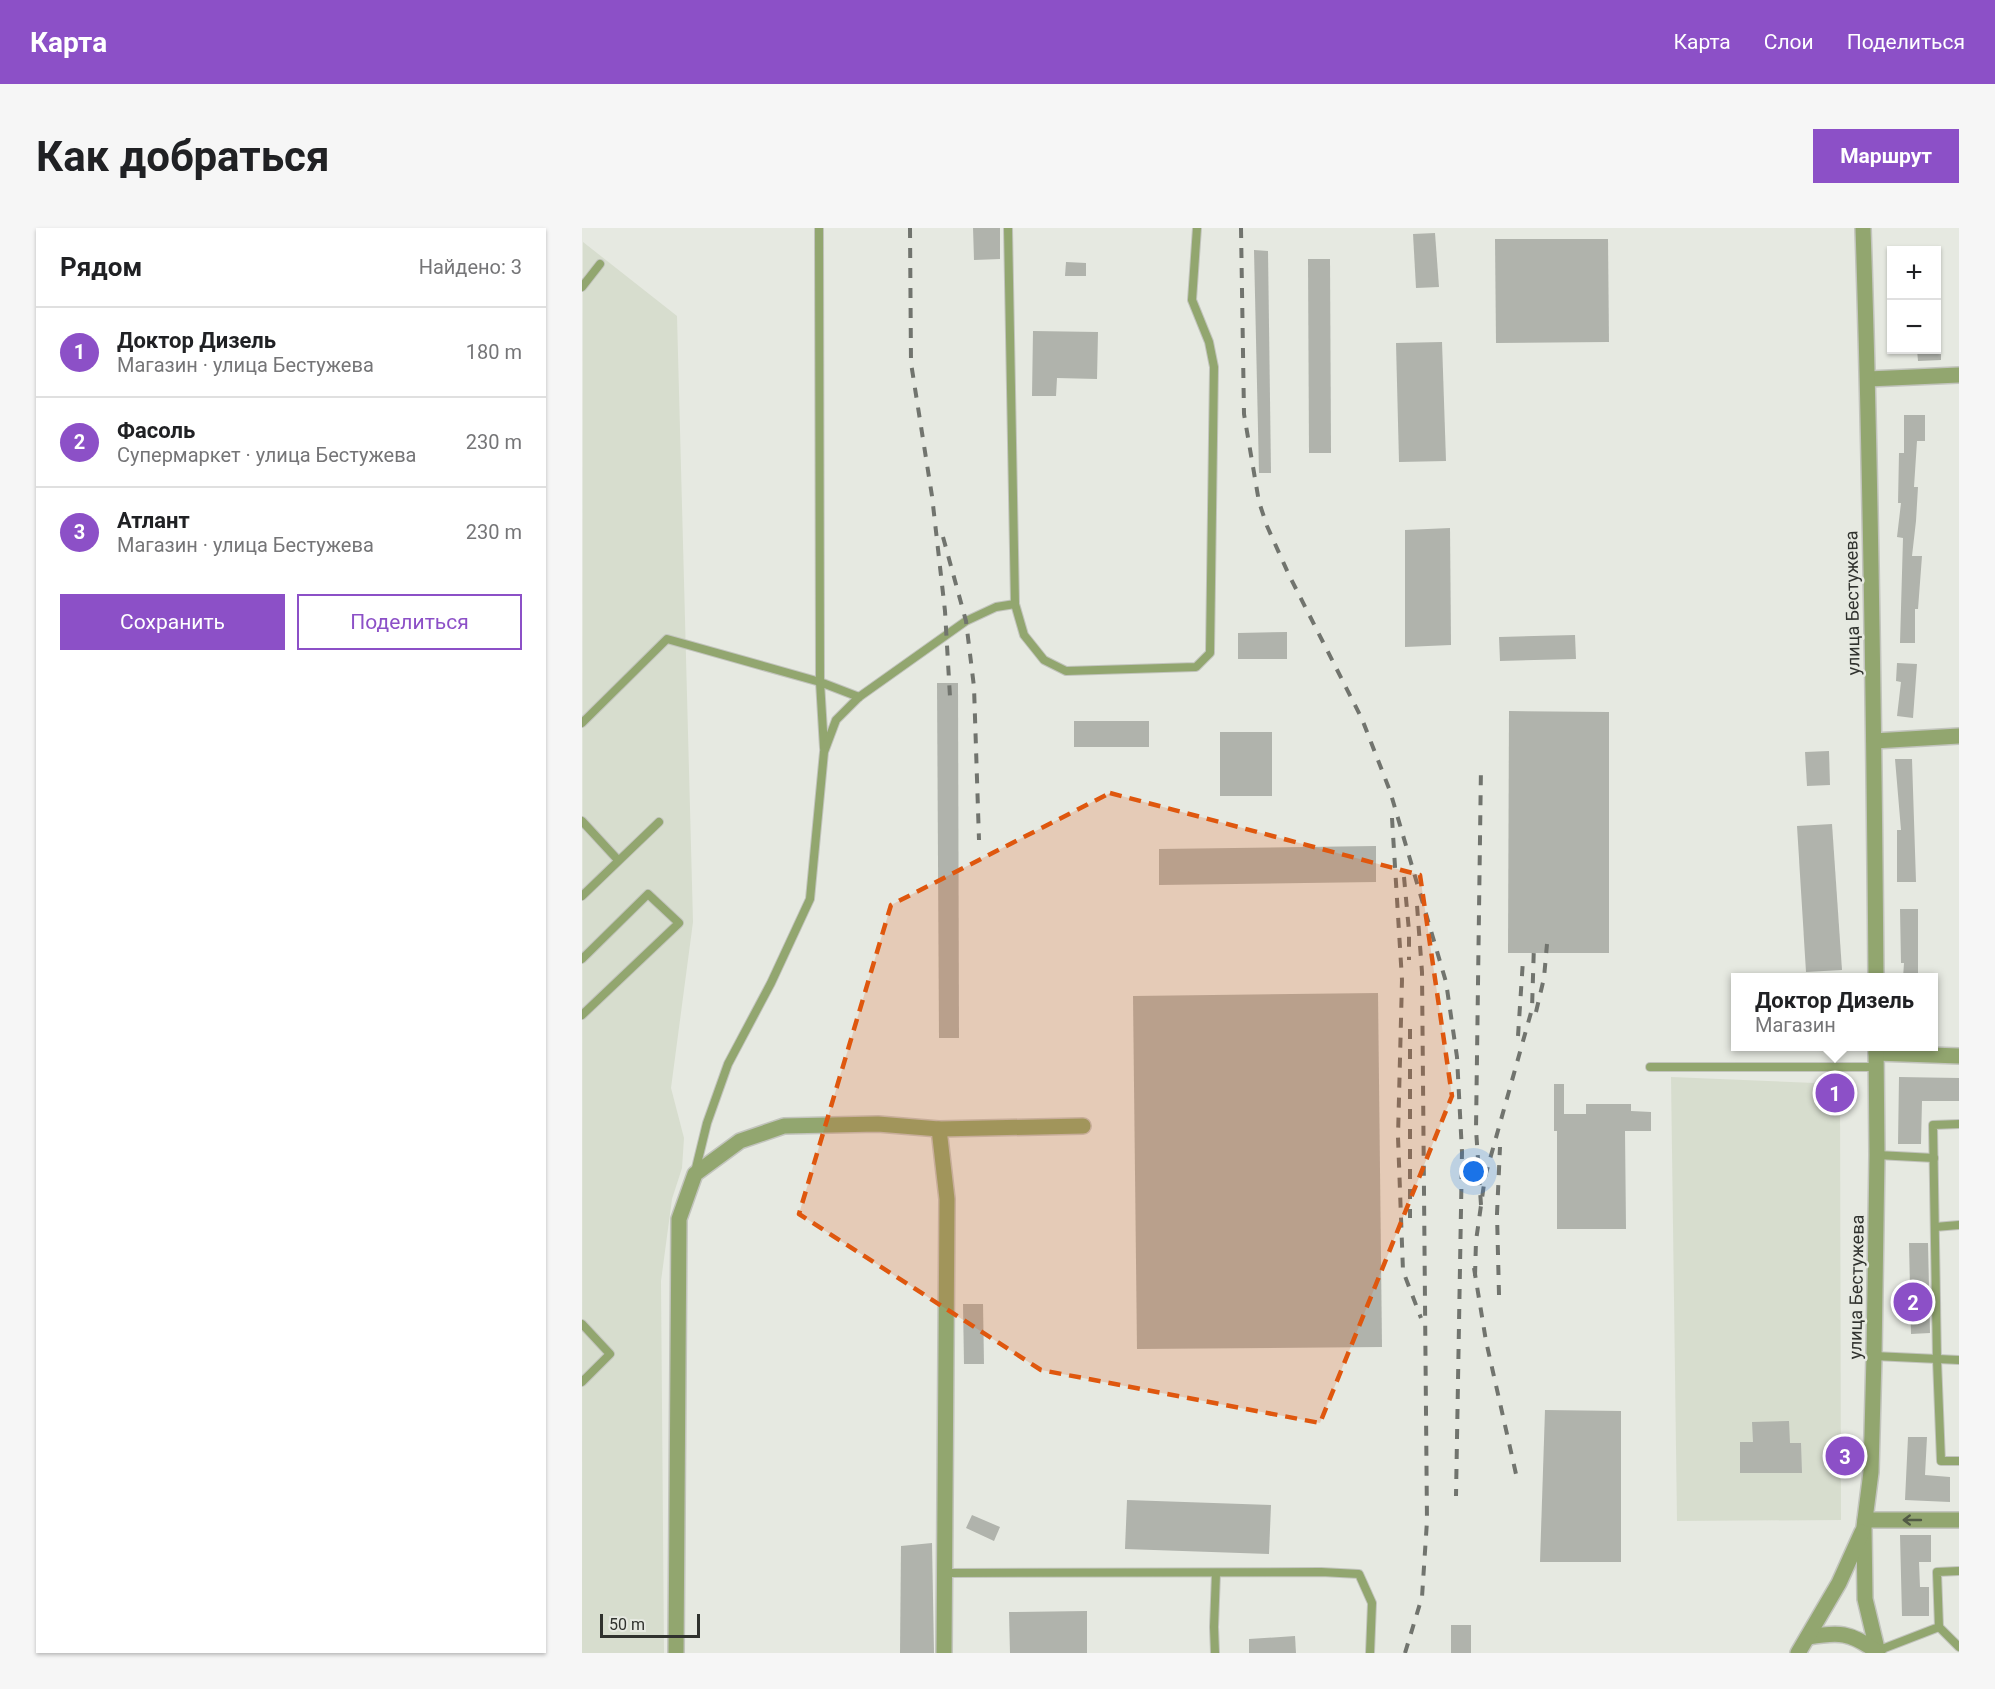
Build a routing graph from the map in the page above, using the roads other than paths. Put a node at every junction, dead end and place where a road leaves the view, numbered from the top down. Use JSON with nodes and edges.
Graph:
{"nodes":[{"id":1,"x":819,"y":228,"type":"edge"},
{"id":2,"x":1008,"y":228,"type":"edge"},
{"id":3,"x":1197,"y":228,"type":"edge"},
{"id":4,"x":1863,"y":228,"type":"edge"},
{"id":5,"x":600,"y":264,"type":"dead end"},
{"id":6,"x":582,"y":287,"type":"edge"},
{"id":7,"x":1959,"y":375,"type":"edge"},
{"id":8,"x":1868,"y":379,"type":"junction"},
{"id":9,"x":1015,"y":604,"type":"junction"},
{"id":10,"x":820,"y":682,"type":"junction"},
{"id":11,"x":859,"y":697,"type":"junction"},
{"id":12,"x":582,"y":723,"type":"edge"},
{"id":13,"x":1959,"y":736,"type":"edge"},
{"id":14,"x":1874,"y":741,"type":"junction"},
{"id":15,"x":824,"y":752,"type":"junction"},
{"id":16,"x":582,"y":821,"type":"edge"},
{"id":17,"x":659,"y":822,"type":"dead end"},
{"id":18,"x":618,"y":860,"type":"junction"},
{"id":19,"x":582,"y":896,"type":"edge"},
{"id":20,"x":582,"y":958,"type":"edge"},
{"id":21,"x":1876,"y":973,"type":"edge"},
{"id":22,"x":582,"y":1015,"type":"edge"},
{"id":23,"x":1876,"y":1056,"type":"edge"},
{"id":24,"x":1959,"y":1056,"type":"edge"},
{"id":25,"x":1650,"y":1067,"type":"dead end"},
{"id":26,"x":1959,"y":1124,"type":"edge"},
{"id":27,"x":1083,"y":1126,"type":"dead end"},
{"id":28,"x":939,"y":1129,"type":"junction"},
{"id":29,"x":1877,"y":1155,"type":"junction"},
{"id":30,"x":1934,"y":1158,"type":"junction"},
{"id":31,"x":695,"y":1174,"type":"junction"},
{"id":32,"x":1959,"y":1225,"type":"edge"},
{"id":33,"x":1935,"y":1227,"type":"junction"},
{"id":34,"x":582,"y":1324,"type":"edge"},
{"id":35,"x":1874,"y":1356,"type":"junction"},
{"id":36,"x":1936,"y":1360,"type":"junction"},
{"id":37,"x":1959,"y":1360,"type":"edge"},
{"id":38,"x":582,"y":1382,"type":"edge"},
{"id":39,"x":1959,"y":1461,"type":"edge"},
{"id":40,"x":1959,"y":1520,"type":"edge"},
{"id":41,"x":1865,"y":1523,"type":"junction"},
{"id":42,"x":1959,"y":1571,"type":"edge"},
{"id":43,"x":946,"y":1573,"type":"junction"},
{"id":44,"x":1216,"y":1573,"type":"junction"},
{"id":45,"x":1939,"y":1627,"type":"junction"},
{"id":46,"x":1808,"y":1637,"type":"junction"},
{"id":47,"x":1959,"y":1647,"type":"edge"},
{"id":48,"x":1877,"y":1652,"type":"edge"},
{"id":49,"x":676,"y":1653,"type":"edge"},
{"id":50,"x":945,"y":1653,"type":"edge"},
{"id":51,"x":1215,"y":1653,"type":"edge"},
{"id":52,"x":1370,"y":1653,"type":"edge"},
{"id":53,"x":1798,"y":1653,"type":"edge"}],
"edges":[{"from":1,"to":10,"type":"lane"},
{"from":2,"to":9,"type":"lane"},
{"from":3,"to":9,"type":"lane"},
{"from":4,"to":8,"type":"street","name":"улица Бестужева"},
{"from":5,"to":6,"type":"lane"},
{"from":7,"to":8,"type":"street"},
{"from":8,"to":14,"type":"street","name":"улица Бестужева"},
{"from":9,"to":11,"type":"lane"},
{"from":10,"to":11,"type":"lane"},
{"from":10,"to":12,"type":"lane"},
{"from":10,"to":15,"type":"lane"},
{"from":11,"to":15,"type":"lane"},
{"from":13,"to":14,"type":"street"},
{"from":14,"to":21,"type":"street","name":"улица Бестужева"},
{"from":15,"to":31,"type":"lane"},
{"from":16,"to":18,"type":"lane"},
{"from":17,"to":18,"type":"lane"},
{"from":18,"to":19,"type":"lane"},
{"from":20,"to":22,"type":"lane"},
{"from":23,"to":24,"type":"street"},
{"from":23,"to":25,"type":"lane"},
{"from":23,"to":29,"type":"street","name":"улица Бестужева"},
{"from":26,"to":30,"type":"lane"},
{"from":27,"to":28,"type":"street"},
{"from":28,"to":31,"type":"street"},
{"from":28,"to":43,"type":"street"},
{"from":29,"to":30,"type":"lane"},
{"from":29,"to":35,"type":"street","name":"улица Бестужева"},
{"from":30,"to":33,"type":"lane"},
{"from":31,"to":49,"type":"street"},
{"from":32,"to":33,"type":"lane"},
{"from":33,"to":36,"type":"lane"},
{"from":34,"to":38,"type":"lane"},
{"from":35,"to":36,"type":"lane"},
{"from":35,"to":41,"type":"street","name":"улица Бестужева"},
{"from":36,"to":37,"type":"lane"},
{"from":36,"to":39,"type":"lane"},
{"from":40,"to":41,"type":"street","one_way":true},
{"from":41,"to":46,"type":"street"},
{"from":41,"to":48,"type":"street"},
{"from":42,"to":45,"type":"lane"},
{"from":43,"to":44,"type":"lane"},
{"from":43,"to":50,"type":"street"},
{"from":44,"to":51,"type":"lane"},
{"from":44,"to":52,"type":"lane"},
{"from":45,"to":47,"type":"lane"},
{"from":45,"to":48,"type":"lane"},
{"from":46,"to":48,"type":"street"},
{"from":46,"to":53,"type":"street"}]}
